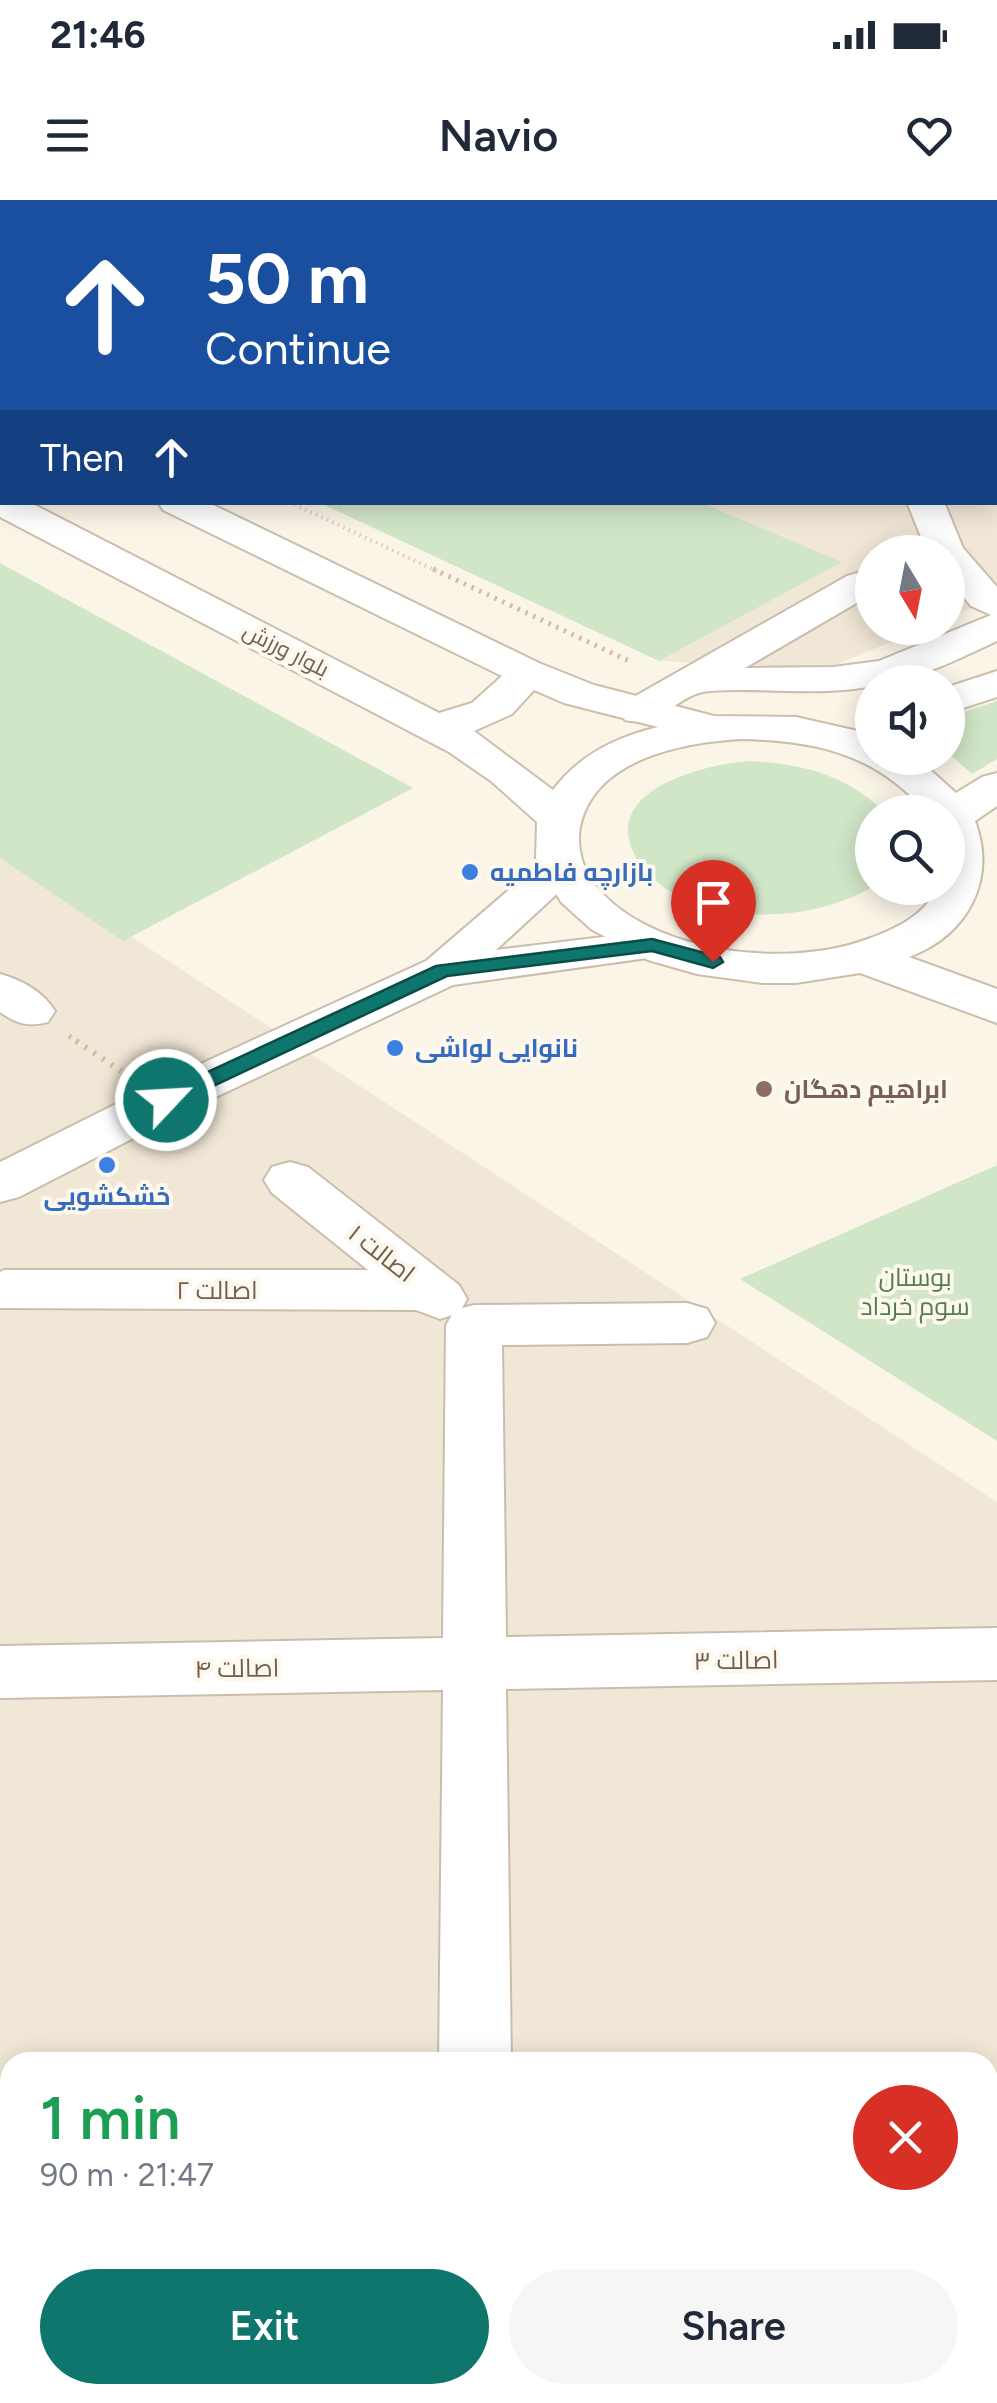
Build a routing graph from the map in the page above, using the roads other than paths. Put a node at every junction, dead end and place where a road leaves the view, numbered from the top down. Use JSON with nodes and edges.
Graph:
{"nodes":[{"id":1,"x":6,"y":505,"type":"edge"},
{"id":2,"x":182,"y":505,"type":"edge"},
{"id":3,"x":926,"y":505,"type":"edge"},
{"id":4,"x":939,"y":535,"type":"edge"},
{"id":5,"x":965,"y":575,"type":"edge"},
{"id":6,"x":855,"y":588,"type":"edge"},
{"id":7,"x":997,"y":606,"type":"edge"},
{"id":8,"x":997,"y":626,"type":"edge"},
{"id":9,"x":525,"y":672,"type":"junction"},
{"id":10,"x":693,"y":683,"type":"junction"},
{"id":11,"x":997,"y":683,"type":"edge"},
{"id":12,"x":965,"y":694,"type":"edge"},
{"id":13,"x":640,"y":711,"type":"junction"},
{"id":14,"x":855,"y":724,"type":"edge"},
{"id":15,"x":433,"y":727,"type":"junction"},
{"id":16,"x":714,"y":728,"type":"junction"},
{"id":17,"x":814,"y":732,"type":"junction"},
{"id":18,"x":855,"y":745,"type":"edge"},
{"id":19,"x":917,"y":775,"type":"edge"},
{"id":20,"x":997,"y":786,"type":"edge"},
{"id":21,"x":944,"y":795,"type":"edge"},
{"id":22,"x":965,"y":807,"type":"edge"},
{"id":23,"x":559,"y":818,"type":"junction"},
{"id":24,"x":965,"y":827,"type":"edge"},
{"id":25,"x":562,"y":868,"type":"junction"},
{"id":26,"x":983,"y":890,"type":"edge"},
{"id":27,"x":652,"y":945,"type":"junction"},
{"id":28,"x":863,"y":958,"type":"junction"},
{"id":29,"x":443,"y":971,"type":"junction"},
{"id":30,"x":997,"y":1008,"type":"edge"},
{"id":31,"x":290,"y":1180,"type":"dead end"},
{"id":32,"x":0,"y":1184,"type":"edge"},
{"id":33,"x":4,"y":1290,"type":"dead end"},
{"id":34,"x":452,"y":1308,"type":"junction"},
{"id":35,"x":687,"y":1322,"type":"dead end"},
{"id":36,"x":997,"y":1654,"type":"edge"},
{"id":37,"x":474,"y":1665,"type":"junction"},
{"id":38,"x":0,"y":1672,"type":"edge"},
{"id":39,"x":475,"y":2052,"type":"edge"}],
"edges":[{"from":1,"to":15,"type":"street","name":"بلوار ورزش"},
{"from":2,"to":9,"type":"street"},
{"from":3,"to":4,"type":"street"},
{"from":5,"to":7,"type":"street"},
{"from":6,"to":10,"type":"street"},
{"from":8,"to":10,"type":"street"},
{"from":9,"to":13,"type":"street"},
{"from":9,"to":15,"type":"street"},
{"from":10,"to":13,"type":"street"},
{"from":11,"to":12,"type":"street"},
{"from":13,"to":16,"type":"street"},
{"from":14,"to":17,"type":"street"},
{"from":15,"to":23,"type":"street","name":"بلوار ورزش"},
{"from":16,"to":17,"type":"street"},
{"from":16,"to":23,"type":"street"},
{"from":17,"to":18,"type":"street"},
{"from":19,"to":21,"type":"street"},
{"from":20,"to":22,"type":"street"},
{"from":23,"to":25,"type":"street"},
{"from":24,"to":26,"type":"street"},
{"from":25,"to":27,"type":"street"},
{"from":25,"to":29,"type":"street"},
{"from":26,"to":28,"type":"street"},
{"from":27,"to":28,"type":"street"},
{"from":27,"to":29,"type":"street"},
{"from":28,"to":30,"type":"street"},
{"from":29,"to":32,"type":"street"},
{"from":31,"to":34,"type":"street","name":"اصالت ۱"},
{"from":33,"to":34,"type":"street","name":"اصالت ۲"},
{"from":34,"to":35,"type":"street","name":"اصالت ۲"},
{"from":34,"to":37,"type":"street"},
{"from":36,"to":37,"type":"street","name":"اصالت ۳"},
{"from":37,"to":38,"type":"street","name":"اصالت ۴"},
{"from":37,"to":39,"type":"street"}]}
